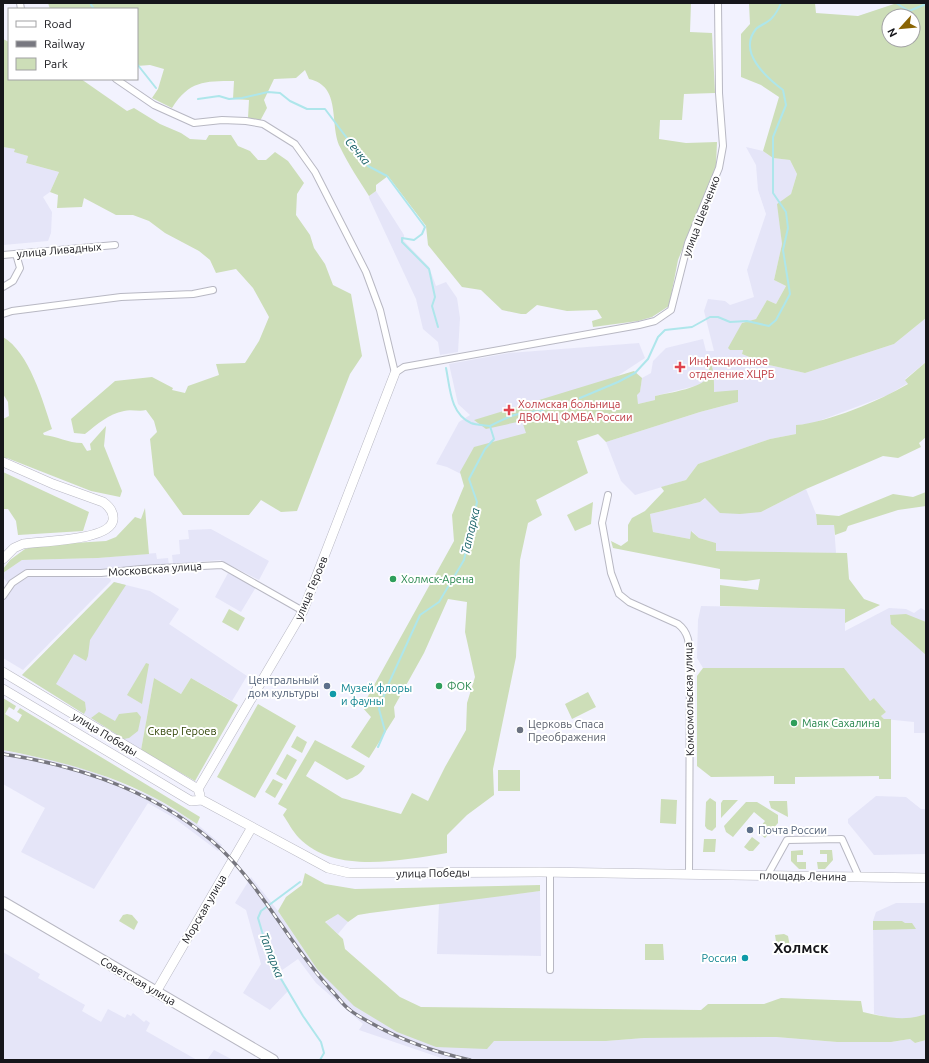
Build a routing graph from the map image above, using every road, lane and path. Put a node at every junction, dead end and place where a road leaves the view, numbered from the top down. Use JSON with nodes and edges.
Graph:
{"nodes":[{"id":1,"x":718,"y":3,"type":"edge"},
{"id":2,"x":117,"y":80,"type":"edge"},
{"id":3,"x":115,"y":245,"type":"dead end"},
{"id":4,"x":16,"y":254,"type":"junction"},
{"id":5,"x":3,"y":255,"type":"edge"},
{"id":6,"x":3,"y":287,"type":"edge"},
{"id":7,"x":213,"y":290,"type":"dead end"},
{"id":8,"x":3,"y":314,"type":"edge"},
{"id":9,"x":395,"y":373,"type":"junction"},
{"id":10,"x":3,"y":462,"type":"edge"},
{"id":11,"x":608,"y":495,"type":"dead end"},
{"id":12,"x":3,"y":559,"type":"edge"},
{"id":13,"x":3,"y":596,"type":"edge"},
{"id":14,"x":303,"y":611,"type":"junction"},
{"id":15,"x":3,"y":672,"type":"edge"},
{"id":16,"x":3,"y":689,"type":"edge"},
{"id":17,"x":198,"y":789,"type":"junction"},
{"id":18,"x":202,"y":800,"type":"junction"},
{"id":19,"x":252,"y":827,"type":"junction"},
{"id":20,"x":550,"y":872,"type":"junction"},
{"id":21,"x":685,"y":874,"type":"junction"},
{"id":22,"x":767,"y":876,"type":"junction"},
{"id":23,"x":859,"y":877,"type":"junction"},
{"id":24,"x":924,"y":878,"type":"edge"},
{"id":25,"x":3,"y":902,"type":"edge"},
{"id":26,"x":550,"y":970,"type":"dead end"},
{"id":27,"x":156,"y":992,"type":"junction"},
{"id":28,"x":273,"y":1060,"type":"edge"}],
"edges":[{"from":1,"to":9,"type":"street","name":"улица Шевченко"},
{"from":2,"to":9,"type":"street"},
{"from":3,"to":4,"type":"street","name":"улица Ливадных"},
{"from":4,"to":5,"type":"street","name":"улица Ливадных"},
{"from":4,"to":6,"type":"street"},
{"from":7,"to":8,"type":"street"},
{"from":9,"to":14,"type":"main road","name":"улица Героев"},
{"from":10,"to":12,"type":"main road"},
{"from":11,"to":21,"type":"street","name":"Комсомольская улица"},
{"from":13,"to":14,"type":"street","name":"Московская улица"},
{"from":14,"to":17,"type":"main road","name":"улица Героев"},
{"from":15,"to":17,"type":"main road","name":"улица Победы"},
{"from":16,"to":18,"type":"main road","name":"улица Победы"},
{"from":17,"to":18,"type":"main road"},
{"from":18,"to":19,"type":"main road","name":"улица Победы"},
{"from":19,"to":20,"type":"main road","name":"улица Победы"},
{"from":19,"to":27,"type":"main road","name":"Морская улица"},
{"from":20,"to":21,"type":"main road","name":"улица Победы"},
{"from":20,"to":26,"type":"street"},
{"from":21,"to":22,"type":"main road","name":"площадь Ленина"},
{"from":22,"to":23,"type":"main road","name":"площадь Ленина"},
{"from":22,"to":23,"type":"street"},
{"from":23,"to":24,"type":"main road","name":"площадь Ленина"},
{"from":25,"to":27,"type":"main road","name":"Советская улица"},
{"from":27,"to":28,"type":"main road","name":"Советская улица"}]}
